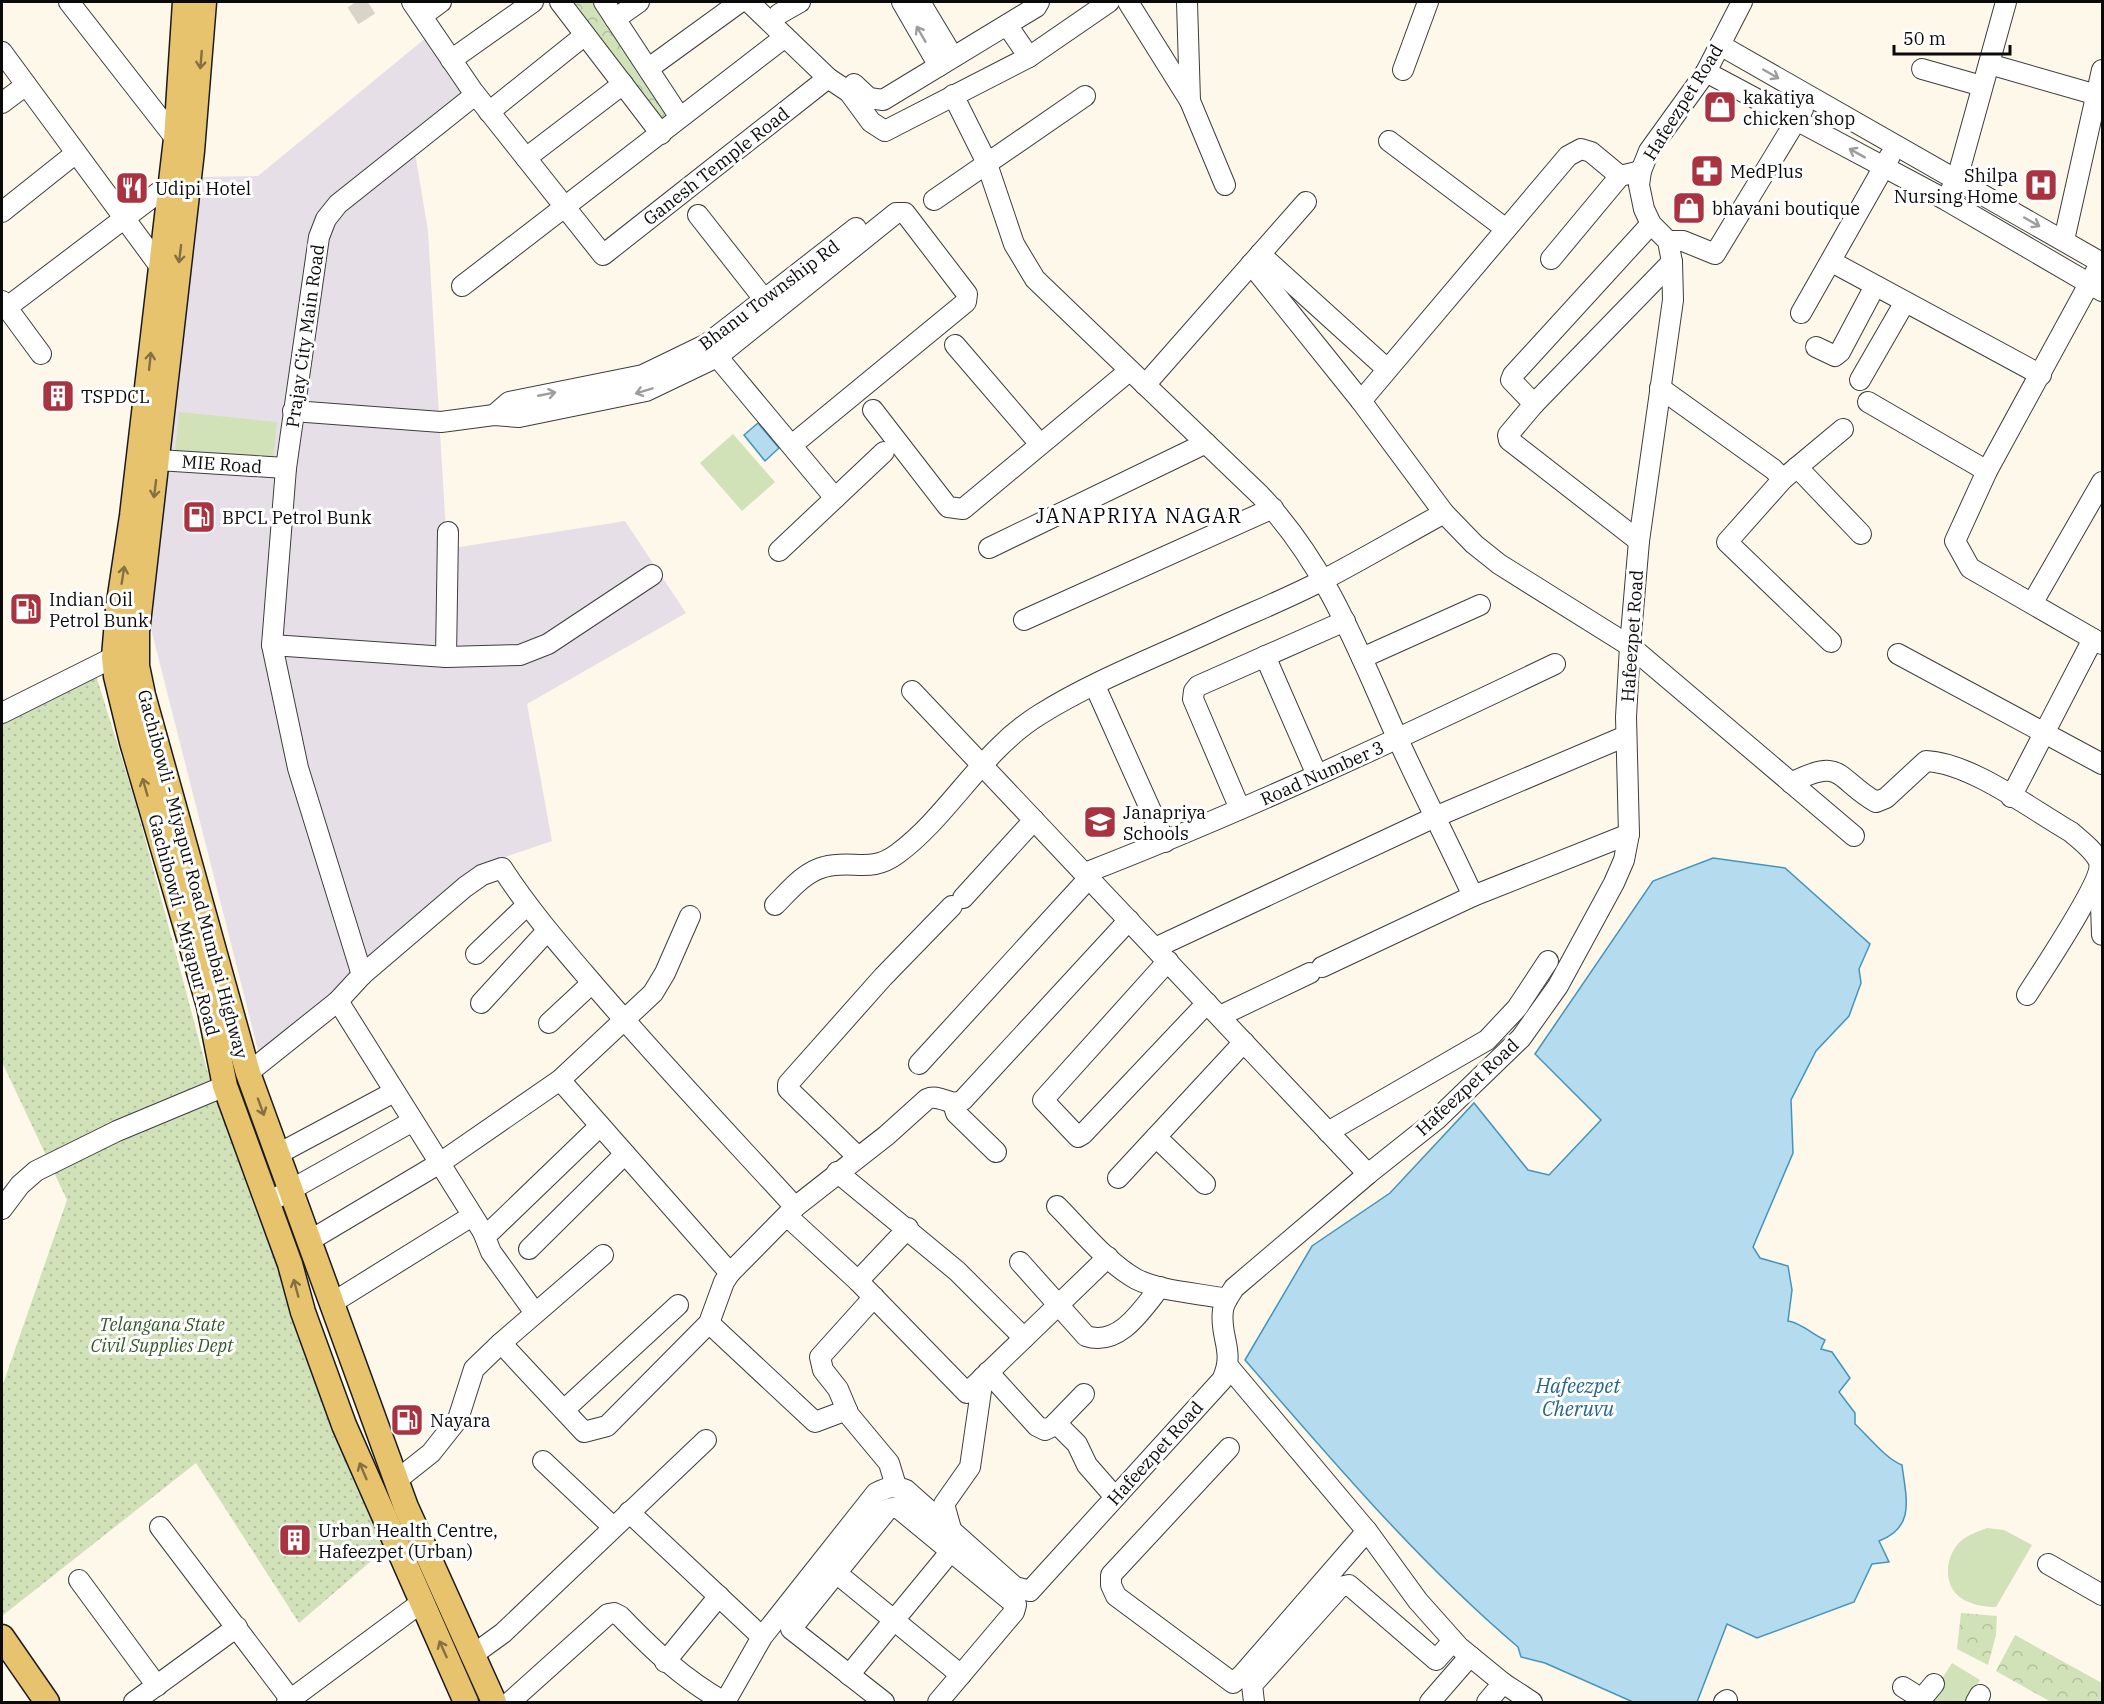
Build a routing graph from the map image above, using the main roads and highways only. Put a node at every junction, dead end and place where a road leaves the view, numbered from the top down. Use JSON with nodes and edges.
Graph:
{"nodes":[{"id":1,"x":187,"y":4,"type":"edge"},
{"id":2,"x":209,"y":969,"type":"junction"},
{"id":3,"x":2,"y":1637,"type":"edge"},
{"id":4,"x":2,"y":1659,"type":"edge"},
{"id":5,"x":33,"y":1702,"type":"edge"},
{"id":6,"x":47,"y":1702,"type":"edge"},
{"id":7,"x":466,"y":1702,"type":"edge"},
{"id":8,"x":494,"y":1702,"type":"edge"}],
"edges":[{"from":1,"to":2,"type":"main road","name":"Gachibowli - Miyapur Road Mumbai Highway","one_way":true},
{"from":2,"to":1,"type":"main road","name":"Gachibowli - Miyapur Road","one_way":true},
{"from":7,"to":2,"type":"main road","name":"Gachibowli - Miyapur Road","one_way":true},
{"from":2,"to":8,"type":"main road","name":"Gachibowli - Miyapur Road Mumbai Highway","one_way":true},
{"from":3,"to":6,"type":"main road"},
{"from":4,"to":5,"type":"main road"}]}
